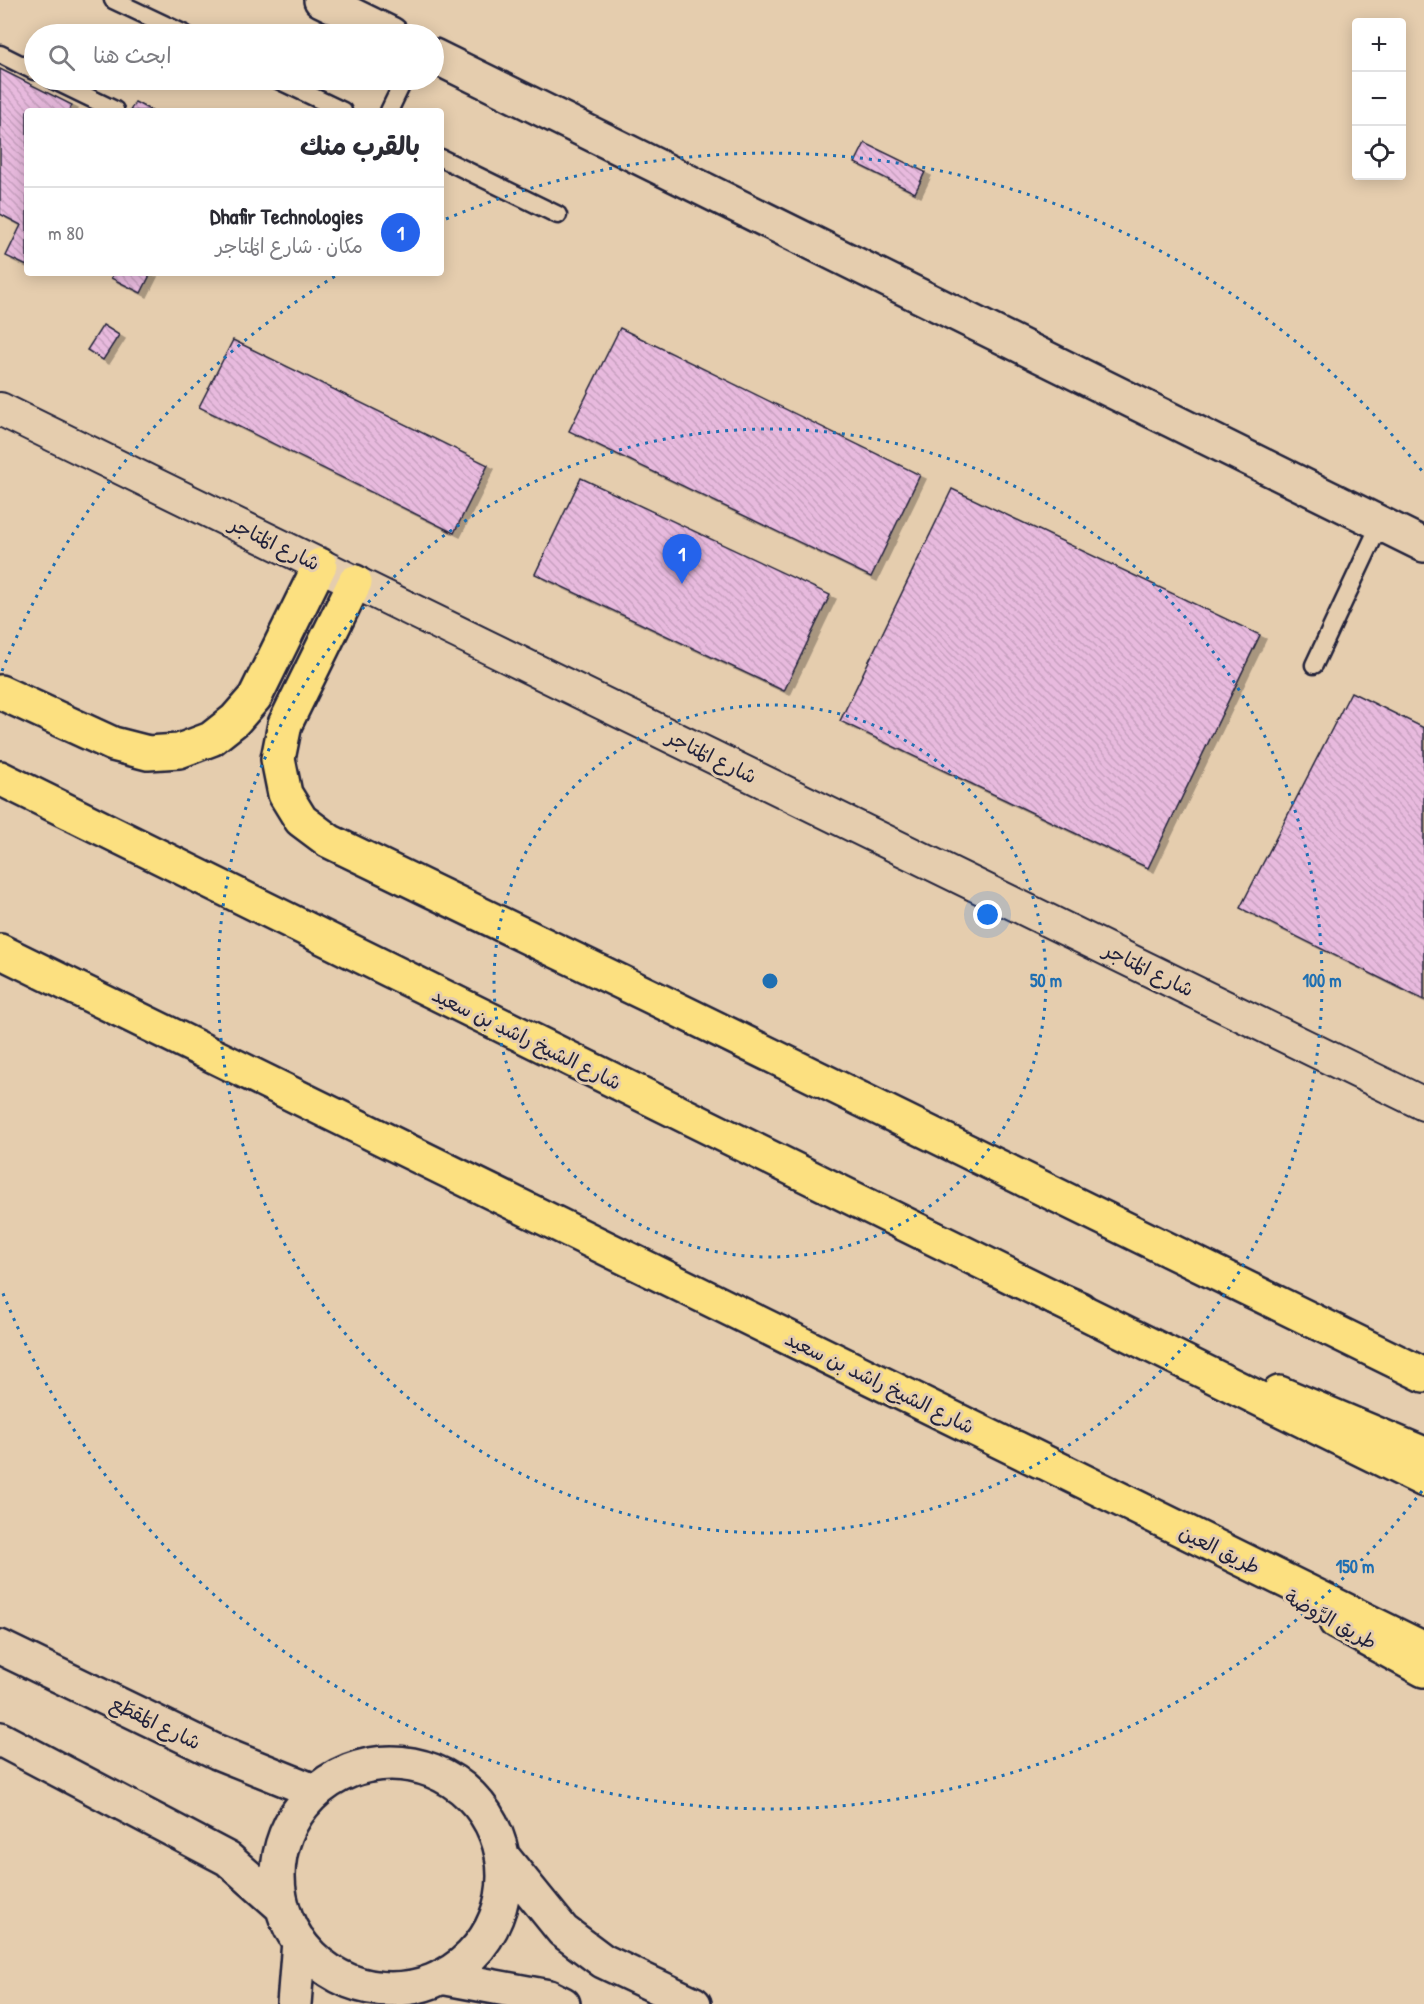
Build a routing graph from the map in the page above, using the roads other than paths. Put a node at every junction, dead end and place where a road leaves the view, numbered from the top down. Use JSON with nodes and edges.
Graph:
{"nodes":[{"id":1,"x":113,"y":0,"type":"edge"},
{"id":2,"x":321,"y":0,"type":"edge"},
{"id":3,"x":163,"y":24,"type":"edge"},
{"id":4,"x":370,"y":24,"type":"edge"},
{"id":5,"x":0,"y":54,"type":"edge"},
{"id":6,"x":444,"y":61,"type":"edge"},
{"id":7,"x":24,"y":65,"type":"edge"},
{"id":8,"x":74,"y":90,"type":"edge"},
{"id":9,"x":299,"y":90,"type":"edge"},
{"id":10,"x":399,"y":90,"type":"edge"},
{"id":11,"x":111,"y":108,"type":"edge"},
{"id":12,"x":337,"y":108,"type":"edge"},
{"id":13,"x":390,"y":108,"type":"edge"},
{"id":14,"x":444,"y":159,"type":"edge"},
{"id":15,"x":558,"y":215,"type":"dead end"},
{"id":16,"x":0,"y":409,"type":"edge"},
{"id":17,"x":1380,"y":524,"type":"junction"},
{"id":18,"x":1424,"y":545,"type":"edge"},
{"id":19,"x":320,"y":565,"type":"junction"},
{"id":20,"x":355,"y":582,"type":"junction"},
{"id":21,"x":1314,"y":665,"type":"dead end"},
{"id":22,"x":0,"y":692,"type":"edge"},
{"id":23,"x":0,"y":778,"type":"edge"},
{"id":24,"x":0,"y":951,"type":"edge"},
{"id":25,"x":1424,"y":1104,"type":"edge"},
{"id":26,"x":1055,"y":1298,"type":"junction"},
{"id":27,"x":1424,"y":1375,"type":"edge"},
{"id":28,"x":1016,"y":1448,"type":"junction"},
{"id":29,"x":1424,"y":1454,"type":"edge"},
{"id":30,"x":1424,"y":1480,"type":"edge"},
{"id":31,"x":0,"y":1647,"type":"edge"},
{"id":32,"x":1424,"y":1649,"type":"edge"},
{"id":33,"x":1424,"y":1670,"type":"edge"},
{"id":34,"x":0,"y":1739,"type":"edge"},
{"id":35,"x":314,"y":1791,"type":"junction"},
{"id":36,"x":503,"y":1857,"type":"junction"},
{"id":37,"x":281,"y":1906,"type":"junction"},
{"id":38,"x":298,"y":1941,"type":"junction"},
{"id":39,"x":441,"y":1977,"type":"junction"},
{"id":40,"x":395,"y":1996,"type":"edge"},
{"id":41,"x":294,"y":2004,"type":"edge"},
{"id":42,"x":563,"y":2004,"type":"edge"},
{"id":43,"x":694,"y":2004,"type":"edge"}],
"edges":[{"from":1,"to":3,"type":"lane"},
{"from":2,"to":4,"type":"street"},
{"from":5,"to":7,"type":"lane"},
{"from":6,"to":17,"type":"street"},
{"from":8,"to":11,"type":"lane"},
{"from":9,"to":12,"type":"lane"},
{"from":10,"to":13,"type":"lane"},
{"from":14,"to":15,"type":"lane"},
{"from":16,"to":19,"type":"street","name":"شارع المُتاجر"},
{"from":17,"to":18,"type":"street"},
{"from":17,"to":21,"type":"lane"},
{"from":19,"to":20,"type":"street","name":"شارع المُتاجر"},
{"from":19,"to":22,"type":"highway"},
{"from":20,"to":25,"type":"street","name":"شارع المُتاجر"},
{"from":20,"to":27,"type":"highway"},
{"from":23,"to":26,"type":"highway","name":"شارع الشيخ راشد بن سعيد"},
{"from":24,"to":28,"type":"highway","name":"شارع الشيخ راشد بن سعيد"},
{"from":26,"to":29,"type":"highway"},
{"from":26,"to":30,"type":"highway"},
{"from":28,"to":32,"type":"highway","name":"طريق العين"},
{"from":28,"to":33,"type":"highway","name":"طريق الرَّوضة"},
{"from":31,"to":35,"type":"street","name":"شارع المَقطَع"},
{"from":34,"to":37,"type":"street"},
{"from":35,"to":36,"type":"street"},
{"from":35,"to":37,"type":"street"},
{"from":36,"to":39,"type":"street"},
{"from":36,"to":43,"type":"street"},
{"from":37,"to":38,"type":"street"},
{"from":38,"to":40,"type":"street"},
{"from":38,"to":41,"type":"street"},
{"from":39,"to":40,"type":"street"},
{"from":39,"to":42,"type":"street"}]}
